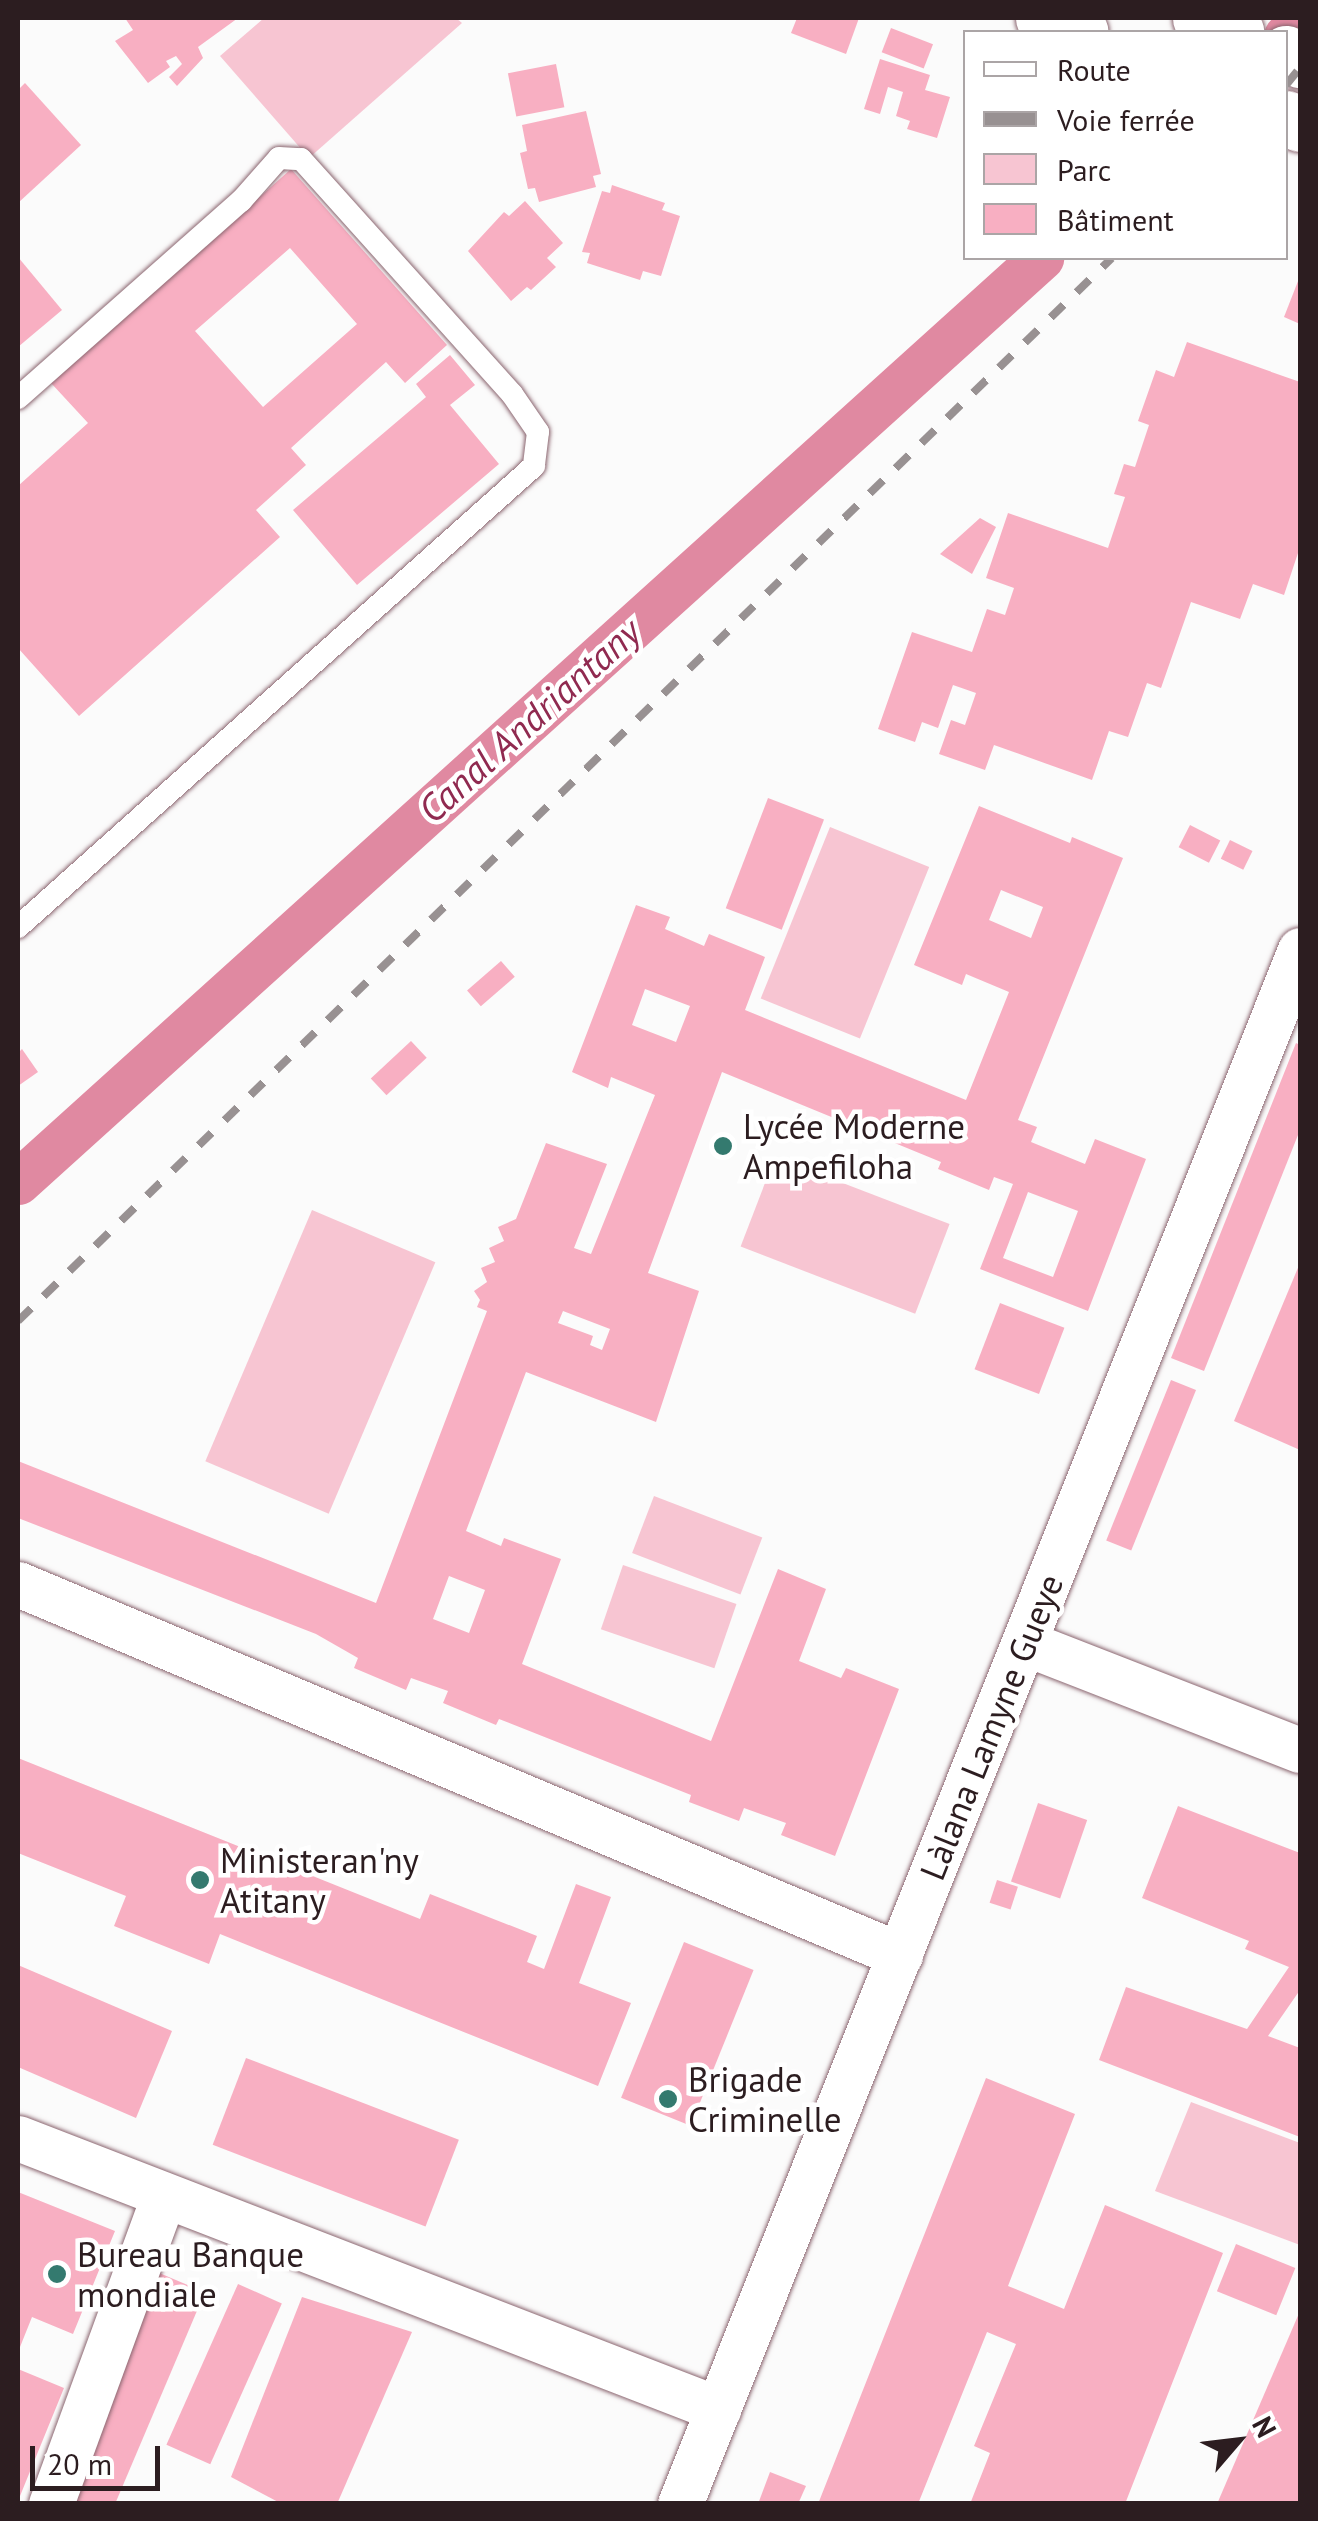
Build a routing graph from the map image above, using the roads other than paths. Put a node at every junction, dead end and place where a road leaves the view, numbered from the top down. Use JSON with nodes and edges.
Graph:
{"nodes":[{"id":1,"x":1042,"y":18,"type":"edge"},
{"id":2,"x":1200,"y":18,"type":"edge"},
{"id":3,"x":1074,"y":30,"type":"edge"},
{"id":4,"x":1231,"y":30,"type":"edge"},
{"id":5,"x":18,"y":398,"type":"edge"},
{"id":6,"x":18,"y":928,"type":"edge"},
{"id":7,"x":1300,"y":950,"type":"edge"},
{"id":8,"x":18,"y":1584,"type":"edge"},
{"id":9,"x":1025,"y":1643,"type":"junction"},
{"id":10,"x":1300,"y":1750,"type":"edge"},
{"id":11,"x":900,"y":1954,"type":"junction"},
{"id":12,"x":18,"y":2138,"type":"edge"},
{"id":13,"x":164,"y":2195,"type":"junction"},
{"id":14,"x":718,"y":2409,"type":"junction"},
{"id":15,"x":51,"y":2504,"type":"edge"},
{"id":16,"x":680,"y":2504,"type":"edge"}],
"edges":[{"from":1,"to":3,"type":"main road"},
{"from":2,"to":4,"type":"main road"},
{"from":5,"to":6,"type":"lane"},
{"from":7,"to":9,"type":"street","name":"Làlana Lamyne Gueye"},
{"from":8,"to":11,"type":"street"},
{"from":9,"to":10,"type":"street"},
{"from":9,"to":11,"type":"street","name":"Làlana Lamyne Gueye"},
{"from":11,"to":14,"type":"street","name":"Làlana Lamyne Gueye"},
{"from":12,"to":13,"type":"street"},
{"from":13,"to":14,"type":"street"},
{"from":13,"to":15,"type":"street"},
{"from":14,"to":16,"type":"street","name":"Làlana Lamyne Gueye"}]}
